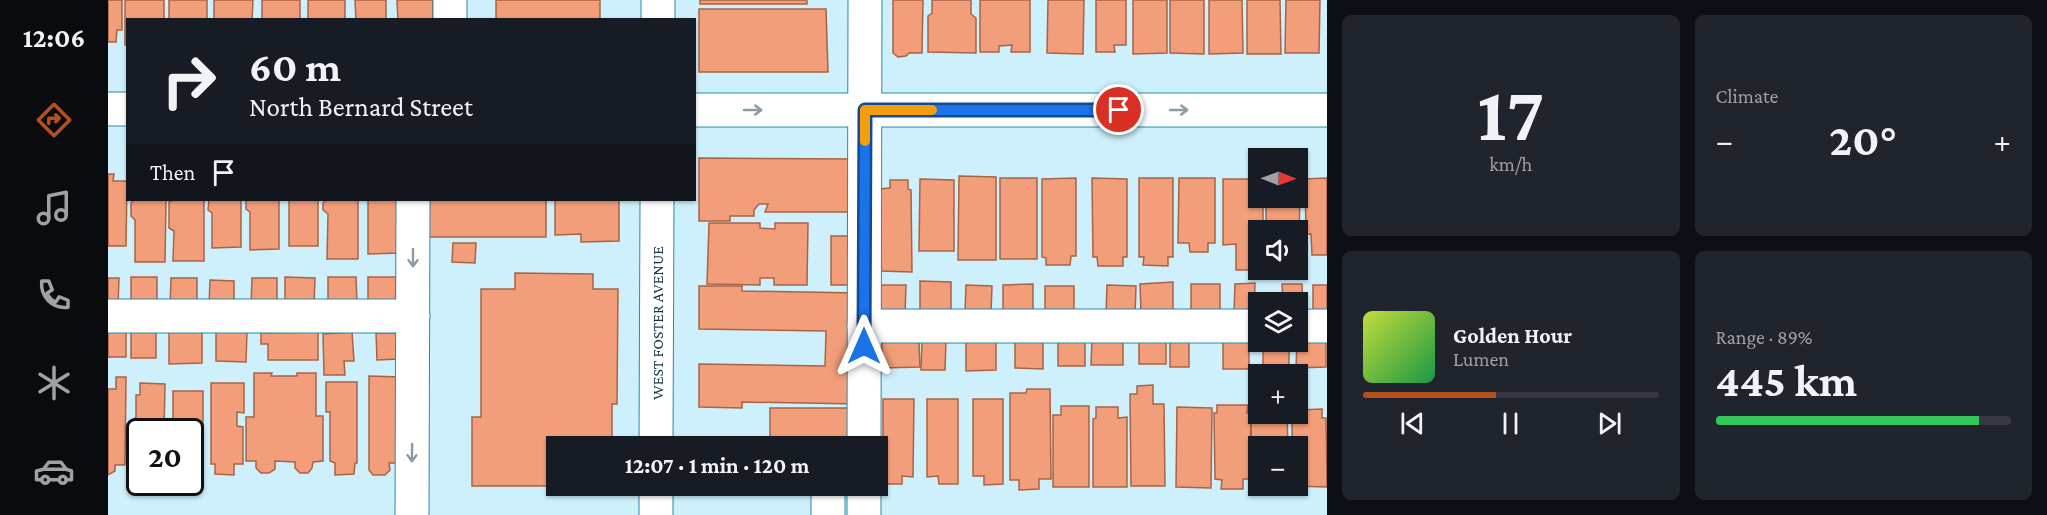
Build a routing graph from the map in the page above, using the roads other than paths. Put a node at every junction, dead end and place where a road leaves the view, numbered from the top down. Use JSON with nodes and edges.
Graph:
{"nodes":[{"id":1,"x":450,"y":0,"type":"edge"},
{"id":2,"x":658,"y":0,"type":"edge"},
{"id":3,"x":865,"y":0,"type":"edge"},
{"id":4,"x":450,"y":18,"type":"edge"},
{"id":5,"x":658,"y":18,"type":"edge"},
{"id":6,"x":108,"y":109,"type":"edge"},
{"id":7,"x":126,"y":109,"type":"edge"},
{"id":8,"x":696,"y":110,"type":"edge"},
{"id":9,"x":865,"y":110,"type":"junction"},
{"id":10,"x":1327,"y":110,"type":"edge"},
{"id":11,"x":413,"y":201,"type":"edge"},
{"id":12,"x":657,"y":201,"type":"edge"},
{"id":13,"x":108,"y":316,"type":"edge"},
{"id":14,"x":413,"y":316,"type":"junction"},
{"id":15,"x":864,"y":326,"type":"junction"},
{"id":16,"x":1248,"y":326,"type":"edge"},
{"id":17,"x":1308,"y":326,"type":"edge"},
{"id":18,"x":1327,"y":326,"type":"edge"},
{"id":19,"x":656,"y":436,"type":"edge"},
{"id":20,"x":864,"y":436,"type":"edge"},
{"id":21,"x":656,"y":496,"type":"edge"},
{"id":22,"x":828,"y":496,"type":"edge"},
{"id":23,"x":864,"y":496,"type":"edge"},
{"id":24,"x":412,"y":515,"type":"edge"},
{"id":25,"x":656,"y":515,"type":"edge"},
{"id":26,"x":828,"y":515,"type":"edge"},
{"id":27,"x":864,"y":515,"type":"edge"}],
"edges":[{"from":1,"to":4,"type":"street"},
{"from":2,"to":5,"type":"street"},
{"from":3,"to":9,"type":"street"},
{"from":6,"to":7,"type":"street"},
{"from":8,"to":9,"type":"street","one_way":true},
{"from":9,"to":10,"type":"street","one_way":true},
{"from":9,"to":15,"type":"street"},
{"from":11,"to":14,"type":"street","one_way":true},
{"from":12,"to":19,"type":"street","name":"WEST FOSTER AVENUE"},
{"from":13,"to":14,"type":"street"},
{"from":14,"to":24,"type":"street","one_way":true},
{"from":15,"to":16,"type":"street"},
{"from":15,"to":20,"type":"street"},
{"from":17,"to":18,"type":"street"},
{"from":21,"to":25,"type":"street"},
{"from":22,"to":26,"type":"street"},
{"from":23,"to":27,"type":"street"}]}
